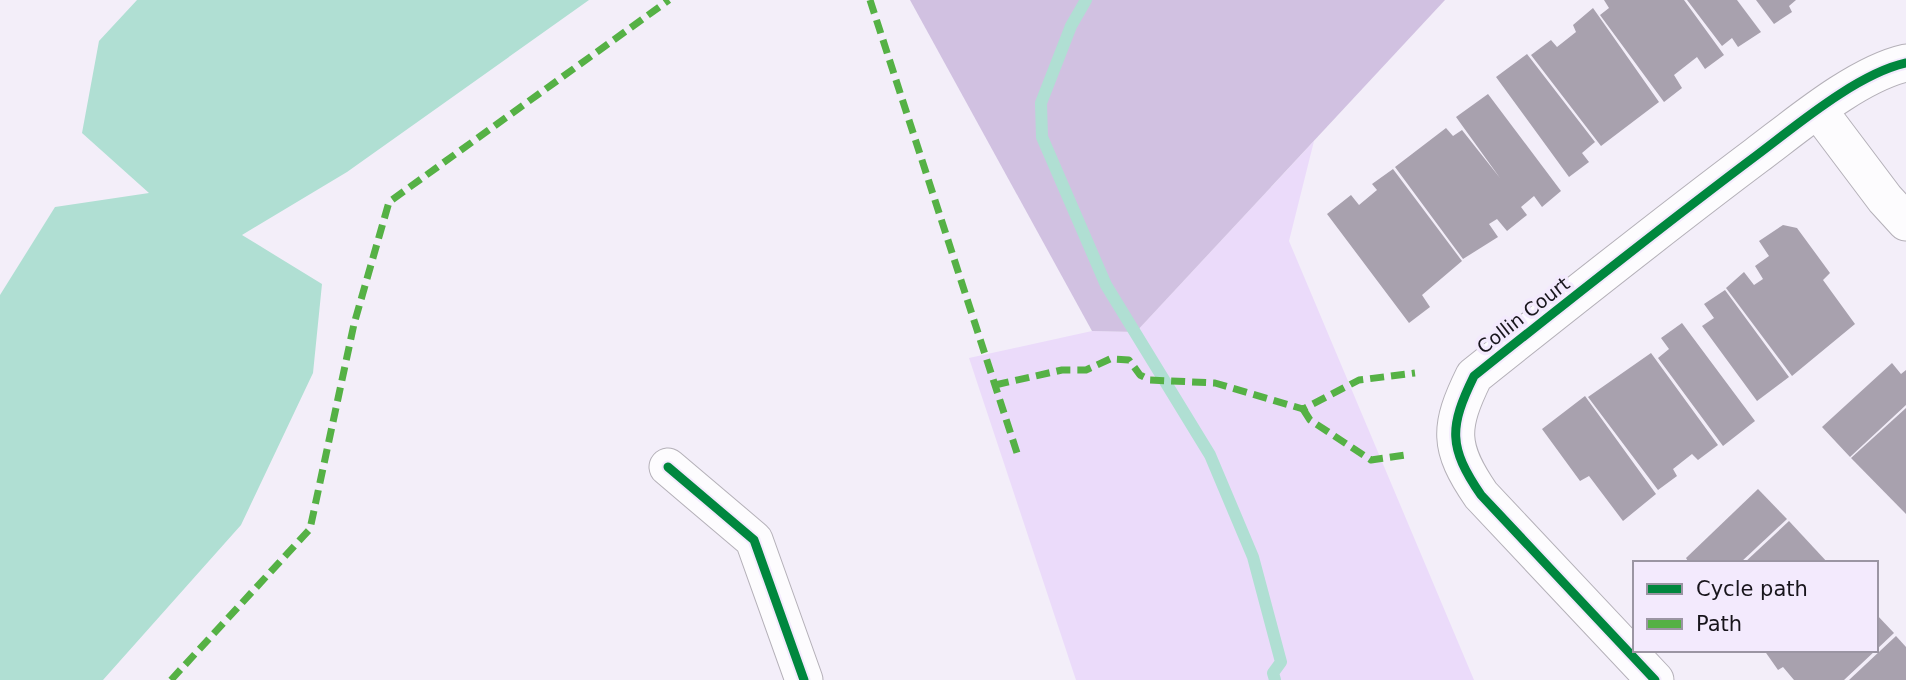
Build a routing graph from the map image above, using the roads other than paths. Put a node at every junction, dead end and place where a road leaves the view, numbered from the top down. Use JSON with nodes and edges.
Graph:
{"nodes":[{"id":1,"x":1906,"y":63,"type":"edge"},
{"id":2,"x":1818,"y":110,"type":"junction"},
{"id":3,"x":1906,"y":222,"type":"edge"},
{"id":4,"x":668,"y":467,"type":"dead end"},
{"id":5,"x":804,"y":680,"type":"edge"},
{"id":6,"x":1655,"y":680,"type":"edge"}],
"edges":[{"from":1,"to":2,"type":"street","name":"Collin Court"},
{"from":2,"to":3,"type":"street"},
{"from":2,"to":6,"type":"street","name":"Collin Court"},
{"from":4,"to":5,"type":"street"}]}
